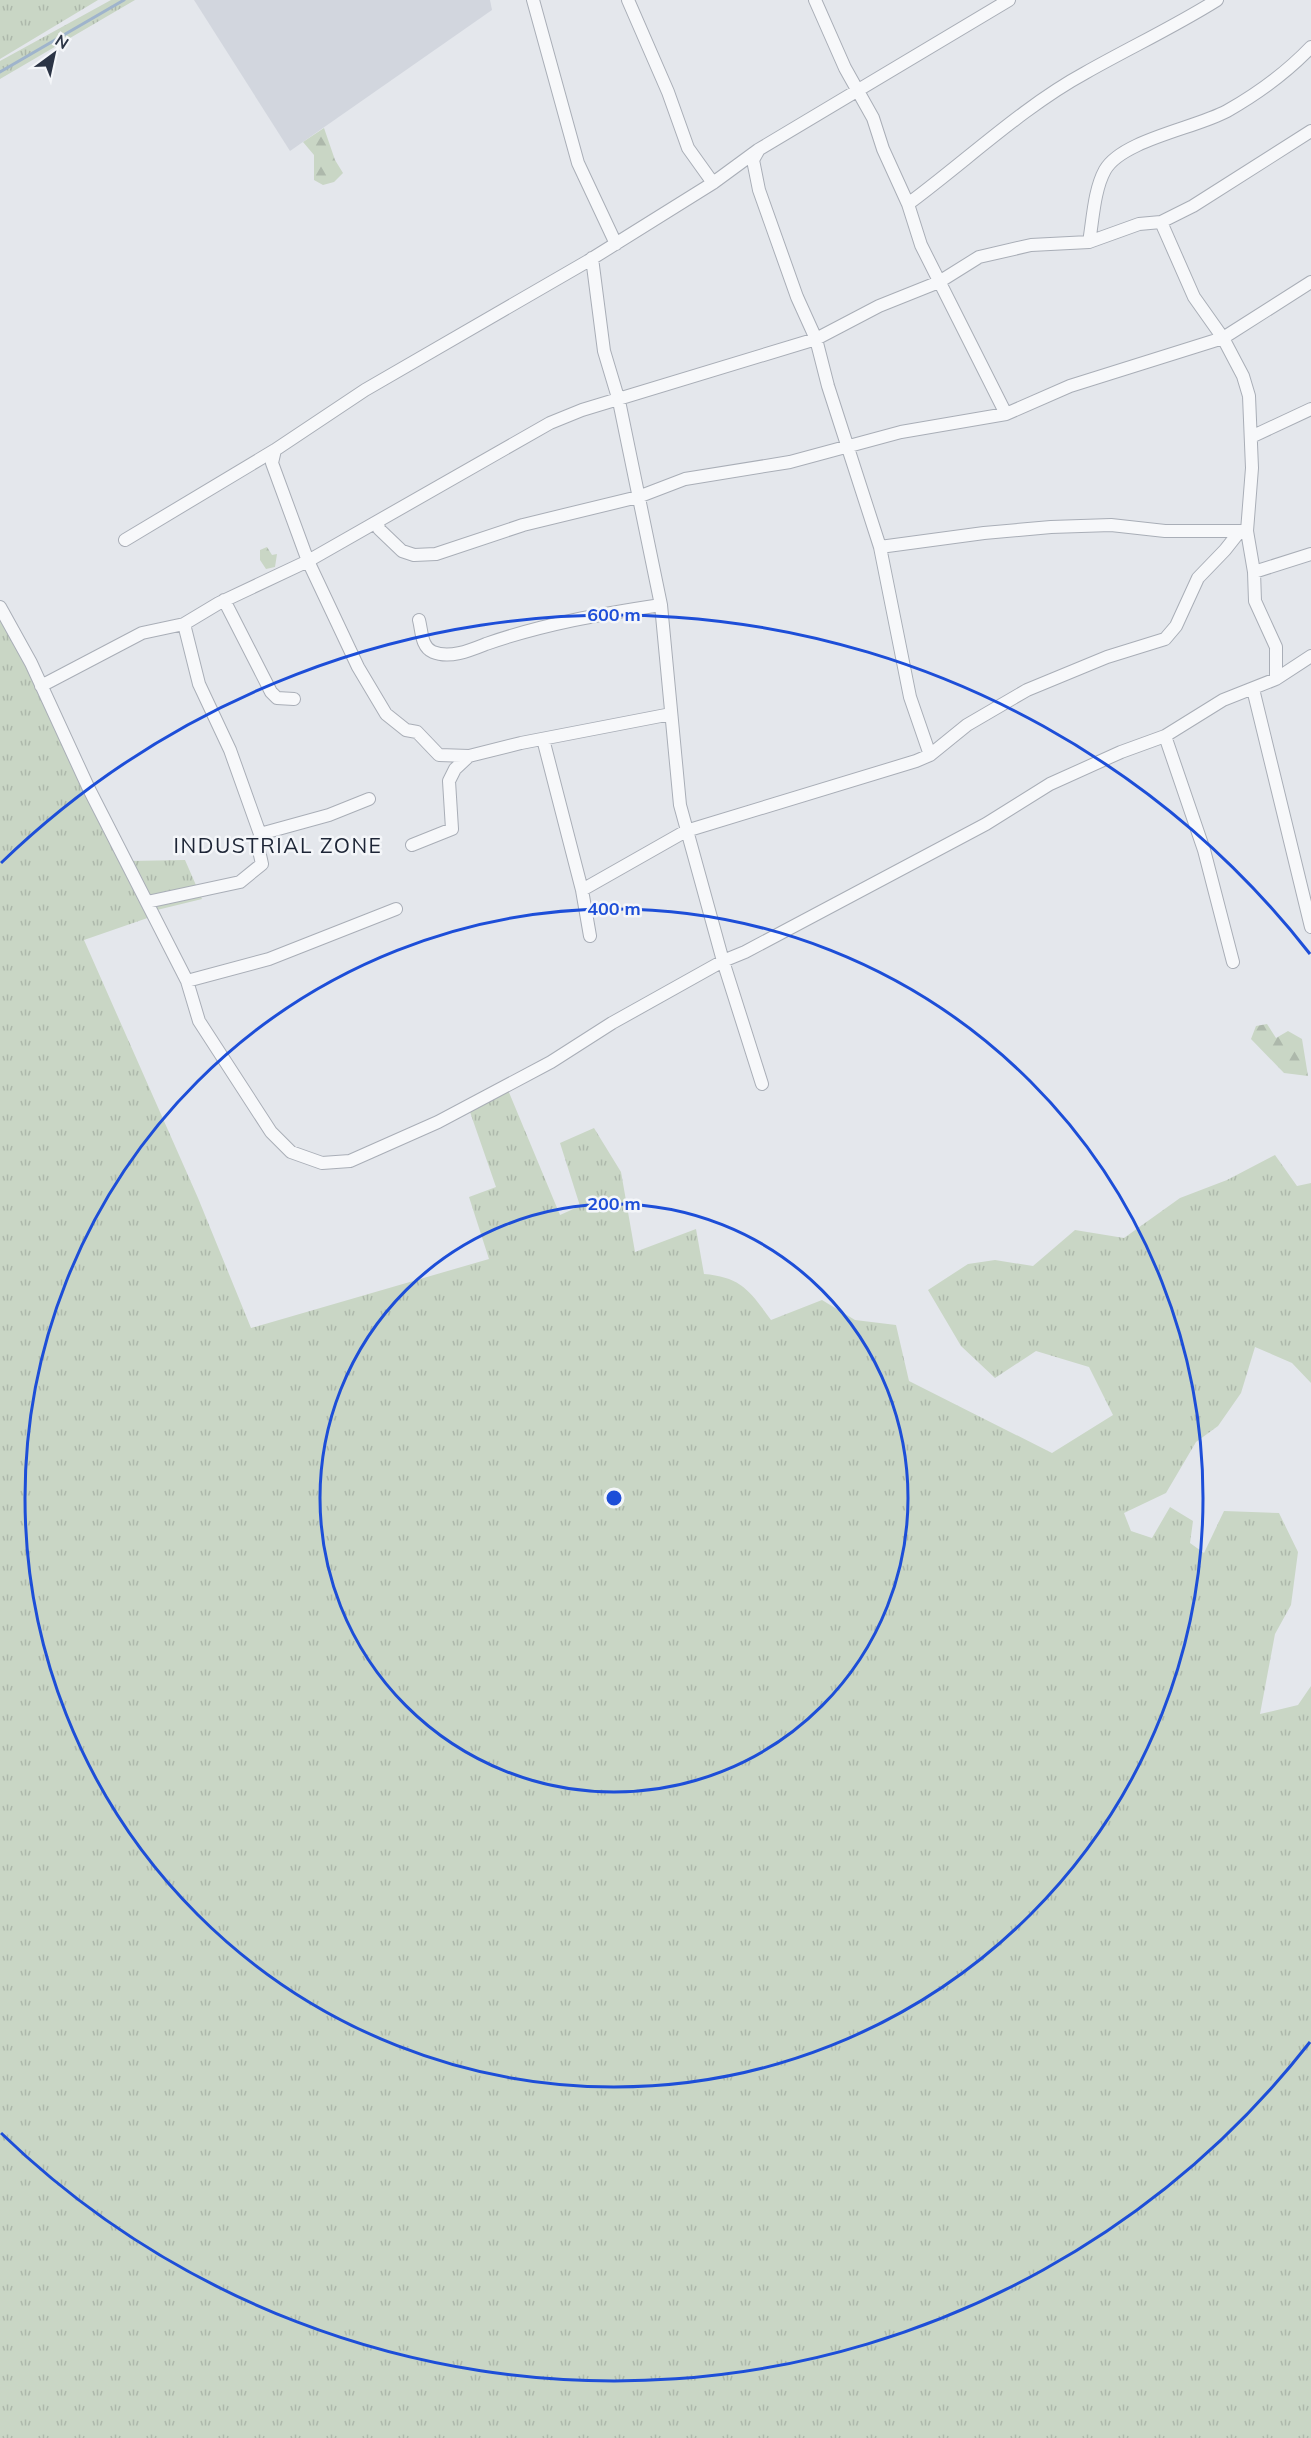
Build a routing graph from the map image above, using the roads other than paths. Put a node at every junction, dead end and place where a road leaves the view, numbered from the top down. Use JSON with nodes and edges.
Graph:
{"nodes":[{"id":1,"x":533,"y":0,"type":"edge"},
{"id":2,"x":628,"y":0,"type":"edge"},
{"id":3,"x":815,"y":0,"type":"edge"},
{"id":4,"x":1009,"y":0,"type":"edge"},
{"id":5,"x":1217,"y":0,"type":"edge"},
{"id":6,"x":1311,"y":47,"type":"edge"},
{"id":7,"x":858,"y":91,"type":"junction"},
{"id":8,"x":1311,"y":131,"type":"edge"},
{"id":9,"x":758,"y":150,"type":"junction"},
{"id":10,"x":713,"y":183,"type":"junction"},
{"id":11,"x":908,"y":204,"type":"junction"},
{"id":12,"x":1161,"y":222,"type":"junction"},
{"id":13,"x":1089,"y":242,"type":"junction"},
{"id":14,"x":616,"y":244,"type":"junction"},
{"id":15,"x":592,"y":258,"type":"junction"},
{"id":16,"x":939,"y":282,"type":"junction"},
{"id":17,"x":1311,"y":282,"type":"edge"},
{"id":18,"x":1223,"y":338,"type":"junction"},
{"id":19,"x":816,"y":339,"type":"junction"},
{"id":20,"x":619,"y":401,"type":"junction"},
{"id":21,"x":1311,"y":409,"type":"edge"},
{"id":22,"x":1006,"y":414,"type":"junction"},
{"id":23,"x":1251,"y":436,"type":"junction"},
{"id":24,"x":847,"y":447,"type":"junction"},
{"id":25,"x":275,"y":450,"type":"junction"},
{"id":26,"x":638,"y":497,"type":"junction"},
{"id":27,"x":378,"y":522,"type":"junction"},
{"id":28,"x":1243,"y":531,"type":"junction"},
{"id":29,"x":125,"y":540,"type":"dead end"},
{"id":30,"x":880,"y":547,"type":"junction"},
{"id":31,"x":1311,"y":554,"type":"edge"},
{"id":32,"x":308,"y":561,"type":"junction"},
{"id":33,"x":1254,"y":572,"type":"junction"},
{"id":34,"x":225,"y":600,"type":"junction"},
{"id":35,"x":661,"y":605,"type":"junction"},
{"id":36,"x":0,"y":607,"type":"edge"},
{"id":37,"x":419,"y":620,"type":"dead end"},
{"id":38,"x":184,"y":624,"type":"junction"},
{"id":39,"x":1311,"y":656,"type":"edge"},
{"id":40,"x":1276,"y":679,"type":"junction"},
{"id":41,"x":41,"y":686,"type":"junction"},
{"id":42,"x":1253,"y":689,"type":"junction"},
{"id":43,"x":294,"y":699,"type":"dead end"},
{"id":44,"x":671,"y":714,"type":"junction"},
{"id":45,"x":1165,"y":736,"type":"junction"},
{"id":46,"x":543,"y":740,"type":"junction"},
{"id":47,"x":930,"y":755,"type":"junction"},
{"id":48,"x":469,"y":756,"type":"junction"},
{"id":49,"x":369,"y":799,"type":"dead end"},
{"id":50,"x":686,"y":831,"type":"junction"},
{"id":51,"x":260,"y":834,"type":"junction"},
{"id":52,"x":412,"y":845,"type":"dead end"},
{"id":53,"x":582,"y":890,"type":"junction"},
{"id":54,"x":1308,"y":899,"type":"edge"},
{"id":55,"x":147,"y":902,"type":"junction"},
{"id":56,"x":396,"y":909,"type":"dead end"},
{"id":57,"x":1311,"y":927,"type":"edge"},
{"id":58,"x":590,"y":936,"type":"dead end"},
{"id":59,"x":723,"y":961,"type":"junction"},
{"id":60,"x":1233,"y":962,"type":"dead end"},
{"id":61,"x":187,"y":981,"type":"junction"},
{"id":62,"x":762,"y":1084,"type":"dead end"}],
"edges":[{"from":1,"to":14,"type":"street"},
{"from":2,"to":10,"type":"street"},
{"from":3,"to":7,"type":"street"},
{"from":4,"to":7,"type":"street"},
{"from":5,"to":11,"type":"street"},
{"from":6,"to":13,"type":"street"},
{"from":7,"to":9,"type":"street"},
{"from":7,"to":11,"type":"street"},
{"from":8,"to":12,"type":"street"},
{"from":9,"to":10,"type":"street"},
{"from":9,"to":19,"type":"street"},
{"from":10,"to":14,"type":"street"},
{"from":11,"to":16,"type":"street"},
{"from":12,"to":13,"type":"street"},
{"from":12,"to":18,"type":"street"},
{"from":13,"to":16,"type":"street"},
{"from":14,"to":15,"type":"street"},
{"from":15,"to":20,"type":"street"},
{"from":15,"to":25,"type":"street"},
{"from":16,"to":19,"type":"street"},
{"from":16,"to":22,"type":"street"},
{"from":17,"to":18,"type":"street"},
{"from":18,"to":22,"type":"street"},
{"from":18,"to":23,"type":"street"},
{"from":19,"to":20,"type":"street"},
{"from":19,"to":24,"type":"street"},
{"from":20,"to":26,"type":"street"},
{"from":20,"to":27,"type":"street"},
{"from":21,"to":23,"type":"street"},
{"from":22,"to":24,"type":"street"},
{"from":23,"to":28,"type":"street"},
{"from":24,"to":26,"type":"street"},
{"from":24,"to":30,"type":"street"},
{"from":25,"to":29,"type":"street"},
{"from":25,"to":32,"type":"street"},
{"from":26,"to":27,"type":"street"},
{"from":26,"to":35,"type":"street"},
{"from":27,"to":32,"type":"street"},
{"from":28,"to":30,"type":"street"},
{"from":28,"to":33,"type":"street"},
{"from":28,"to":47,"type":"street"},
{"from":30,"to":47,"type":"street"},
{"from":31,"to":33,"type":"street"},
{"from":32,"to":34,"type":"street"},
{"from":32,"to":48,"type":"street"},
{"from":33,"to":40,"type":"street"},
{"from":34,"to":38,"type":"street"},
{"from":34,"to":43,"type":"street"},
{"from":35,"to":37,"type":"street"},
{"from":35,"to":44,"type":"street"},
{"from":36,"to":41,"type":"street"},
{"from":38,"to":41,"type":"street"},
{"from":38,"to":51,"type":"street"},
{"from":39,"to":40,"type":"street"},
{"from":40,"to":42,"type":"street"},
{"from":41,"to":55,"type":"street"},
{"from":42,"to":45,"type":"street"},
{"from":42,"to":54,"type":"street"},
{"from":44,"to":46,"type":"street"},
{"from":44,"to":50,"type":"street"},
{"from":45,"to":59,"type":"street"},
{"from":45,"to":60,"type":"street"},
{"from":46,"to":48,"type":"street"},
{"from":46,"to":53,"type":"street"},
{"from":47,"to":50,"type":"street"},
{"from":48,"to":52,"type":"street"},
{"from":49,"to":51,"type":"street"},
{"from":50,"to":53,"type":"street"},
{"from":50,"to":59,"type":"street"},
{"from":51,"to":55,"type":"street"},
{"from":53,"to":58,"type":"street"},
{"from":54,"to":57,"type":"street"},
{"from":55,"to":61,"type":"street"},
{"from":56,"to":61,"type":"street"},
{"from":59,"to":61,"type":"street"},
{"from":59,"to":62,"type":"street"}]}
